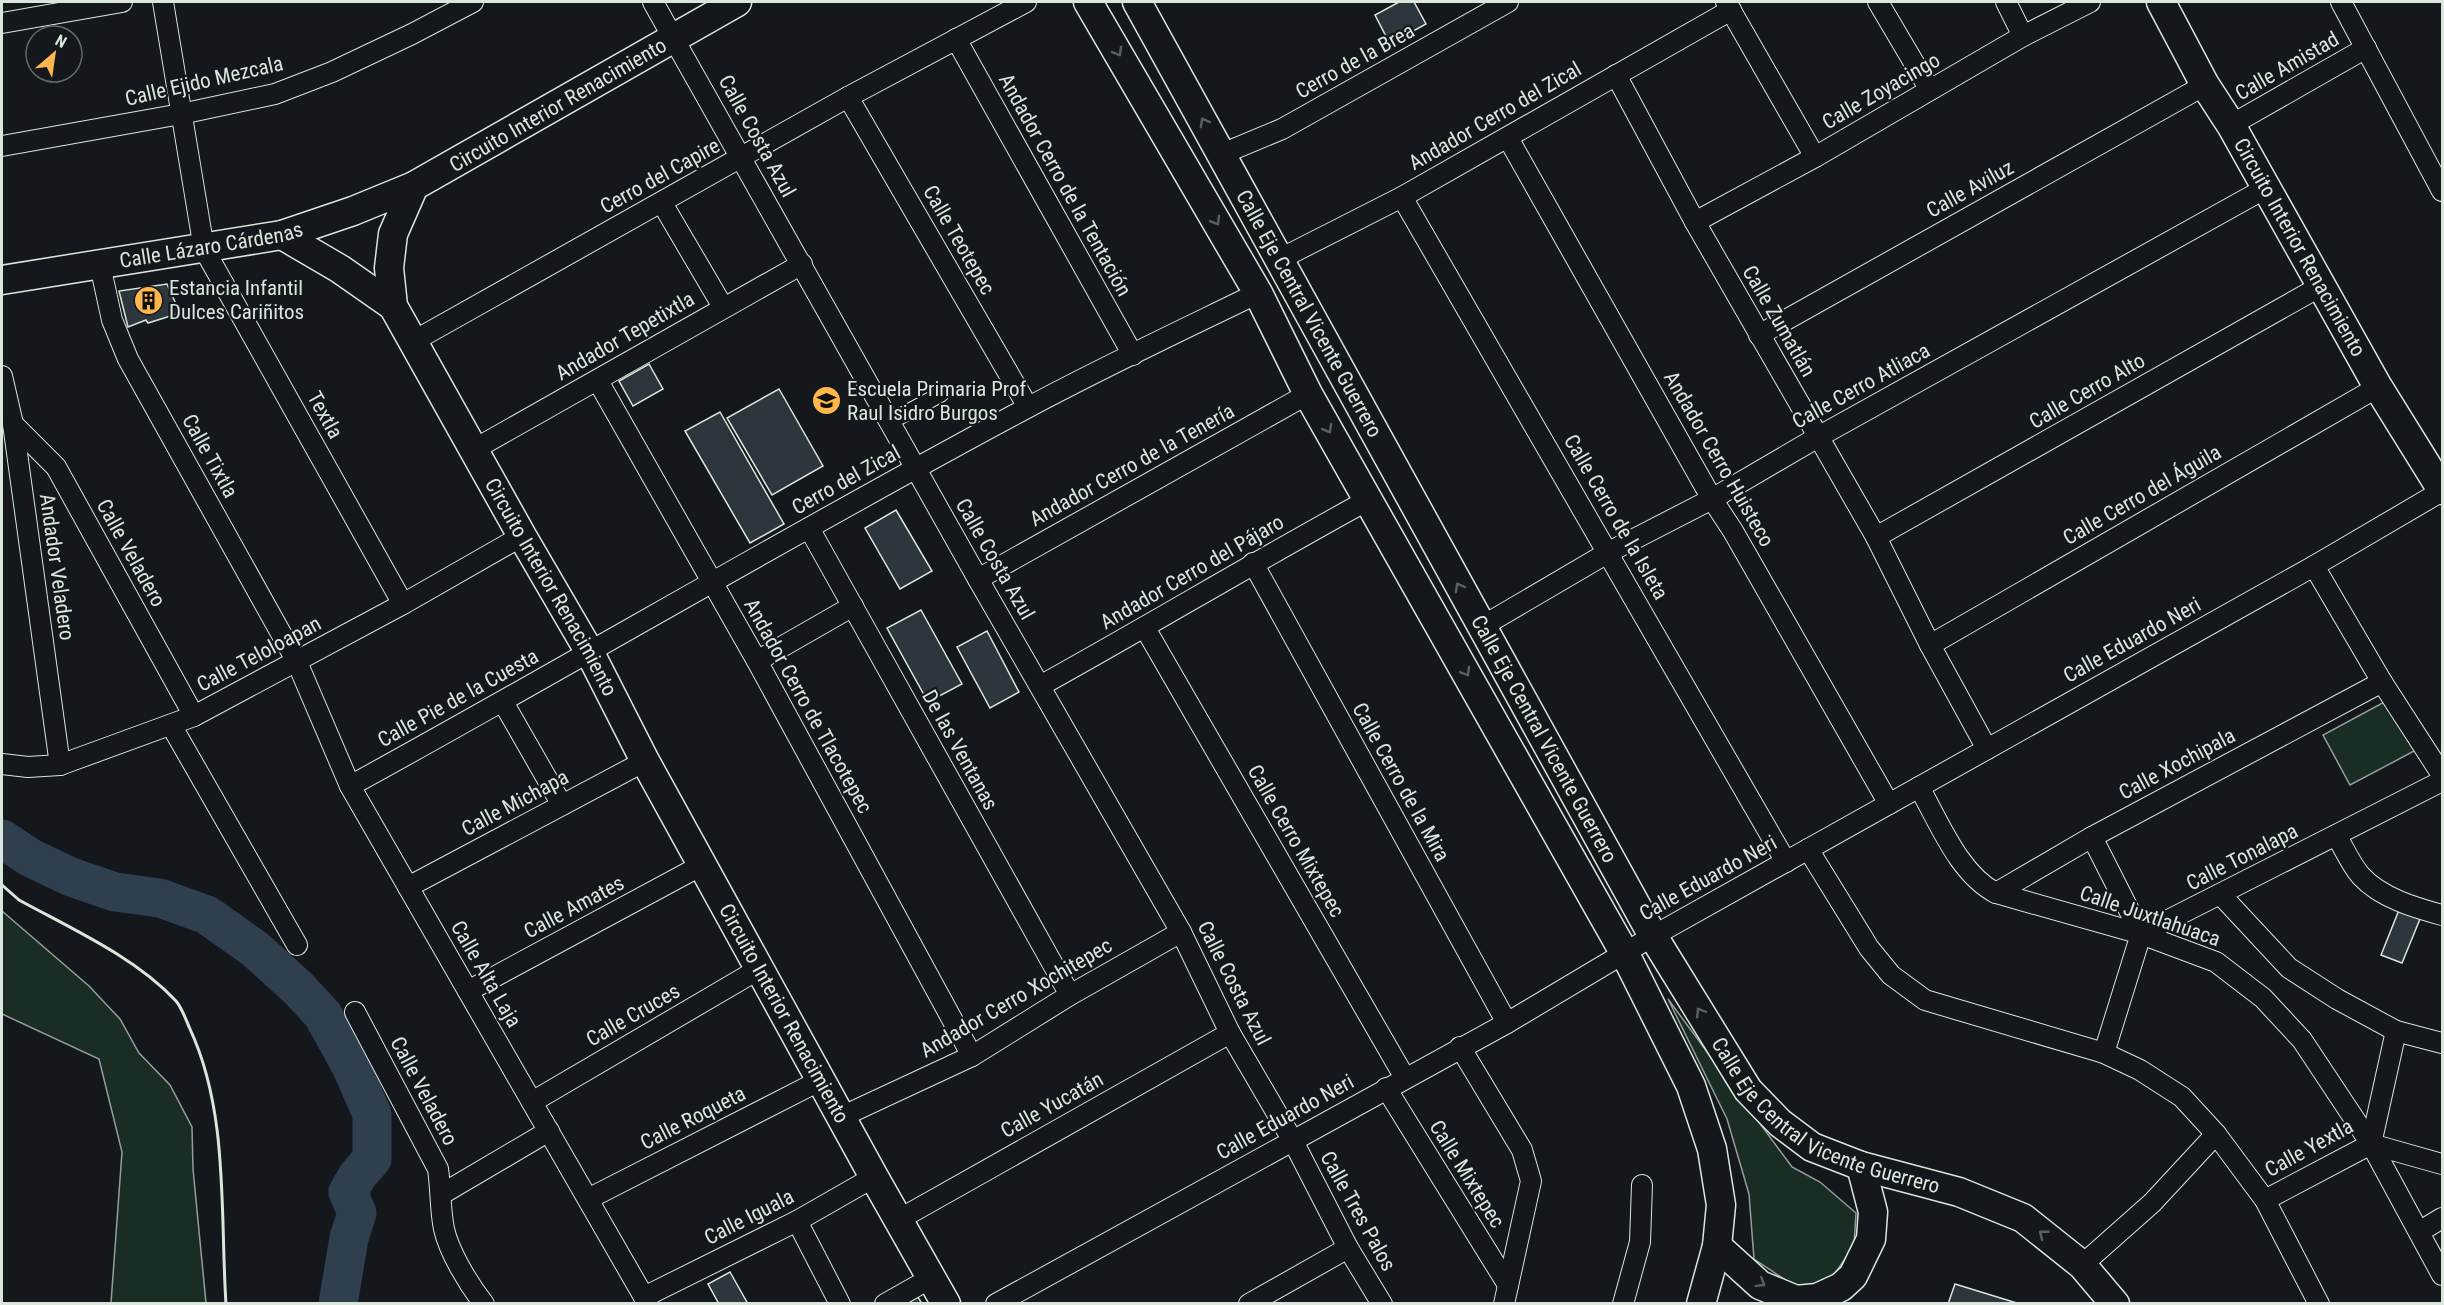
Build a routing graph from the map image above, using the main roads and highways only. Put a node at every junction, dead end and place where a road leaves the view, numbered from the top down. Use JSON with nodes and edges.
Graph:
{"nodes":[{"id":1,"x":737,"y":2,"type":"edge"},
{"id":2,"x":1088,"y":2,"type":"edge"},
{"id":3,"x":1137,"y":2,"type":"edge"},
{"id":4,"x":2161,"y":2,"type":"edge"},
{"id":5,"x":414,"y":186,"type":"junction"},
{"id":6,"x":282,"y":235,"type":"junction"},
{"id":7,"x":2,"y":280,"type":"edge"},
{"id":8,"x":393,"y":306,"type":"junction"},
{"id":9,"x":2442,"y":490,"type":"edge"},
{"id":10,"x":1861,"y":1166,"type":"junction"},
{"id":11,"x":1717,"y":1246,"type":"junction"},
{"id":12,"x":946,"y":1304,"type":"edge"},
{"id":13,"x":1701,"y":1304,"type":"edge"},
{"id":14,"x":2115,"y":1304,"type":"edge"}],
"edges":[{"from":1,"to":5,"type":"main road","name":"Circuito Interior Renacimiento"},
{"from":2,"to":11,"type":"main road","name":"Calle Eje Central Vicente Guerrero","one_way":true},
{"from":10,"to":3,"type":"main road","name":"Calle Eje Central Vicente Guerrero","one_way":true},
{"from":4,"to":9,"type":"main road","name":"Circuito Interior Renacimiento"},
{"from":5,"to":6,"type":"main road","name":"Calle Lázaro Cárdenas"},
{"from":5,"to":8,"type":"main road","name":"Circuito Interior Renacimiento"},
{"from":6,"to":7,"type":"main road","name":"Calle Lázaro Cárdenas"},
{"from":6,"to":8,"type":"main road"},
{"from":8,"to":12,"type":"main road","name":"Circuito Interior Renacimiento"},
{"from":11,"to":10,"type":"main road","one_way":true},
{"from":14,"to":10,"type":"main road","name":"Calle Eje Central Vicente Guerrero","one_way":true},
{"from":11,"to":13,"type":"main road","name":"Calle Eje Central Vicente Guerrero"}]}
